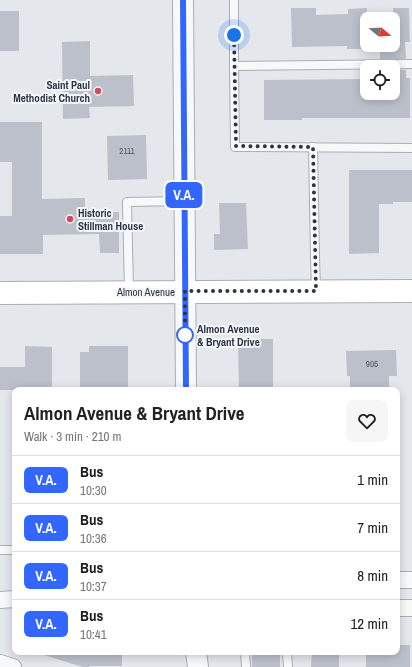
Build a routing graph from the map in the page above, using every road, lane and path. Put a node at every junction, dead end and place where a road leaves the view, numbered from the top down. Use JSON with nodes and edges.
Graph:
{"nodes":[{"id":1,"x":183,"y":0,"type":"edge"},
{"id":2,"x":234,"y":0,"type":"edge"},
{"id":3,"x":412,"y":64,"type":"edge"},
{"id":4,"x":234,"y":66,"type":"junction"},
{"id":5,"x":313,"y":147,"type":"junction"},
{"id":6,"x":412,"y":148,"type":"edge"},
{"id":7,"x":184,"y":201,"type":"junction"},
{"id":8,"x":185,"y":291,"type":"junction"},
{"id":9,"x":316,"y":291,"type":"junction"},
{"id":10,"x":412,"y":291,"type":"edge"},
{"id":11,"x":0,"y":292,"type":"edge"},
{"id":12,"x":128,"y":292,"type":"junction"},
{"id":13,"x":186,"y":387,"type":"edge"},
{"id":14,"x":0,"y":550,"type":"edge"},
{"id":15,"x":12,"y":550,"type":"edge"},
{"id":16,"x":400,"y":580,"type":"edge"},
{"id":17,"x":412,"y":580,"type":"edge"},
{"id":18,"x":12,"y":599,"type":"edge"},
{"id":19,"x":0,"y":600,"type":"edge"},
{"id":20,"x":400,"y":608,"type":"edge"},
{"id":21,"x":412,"y":608,"type":"edge"},
{"id":22,"x":196,"y":655,"type":"edge"},
{"id":23,"x":245,"y":655,"type":"edge"},
{"id":24,"x":287,"y":655,"type":"edge"},
{"id":25,"x":0,"y":663,"type":"edge"},
{"id":26,"x":13,"y":667,"type":"edge"},
{"id":27,"x":198,"y":667,"type":"edge"},
{"id":28,"x":246,"y":667,"type":"edge"},
{"id":29,"x":288,"y":667,"type":"edge"}],
"edges":[{"from":1,"to":7,"type":"street"},
{"from":2,"to":4,"type":"lane"},
{"from":3,"to":4,"type":"lane"},
{"from":4,"to":5,"type":"lane"},
{"from":5,"to":6,"type":"lane"},
{"from":5,"to":9,"type":"lane"},
{"from":7,"to":8,"type":"street"},
{"from":7,"to":12,"type":"lane"},
{"from":8,"to":9,"type":"main road","name":"Almon Avenue"},
{"from":8,"to":12,"type":"main road","name":"Almon Avenue"},
{"from":8,"to":13,"type":"street"},
{"from":9,"to":10,"type":"main road","name":"Almon Avenue"},
{"from":11,"to":12,"type":"main road","name":"Almon Avenue"},
{"from":14,"to":15,"type":"lane"},
{"from":16,"to":17,"type":"street"},
{"from":18,"to":19,"type":"street"},
{"from":20,"to":21,"type":"street"},
{"from":22,"to":27,"type":"street"},
{"from":23,"to":28,"type":"lane"},
{"from":24,"to":29,"type":"lane"},
{"from":25,"to":26,"type":"street"}]}
